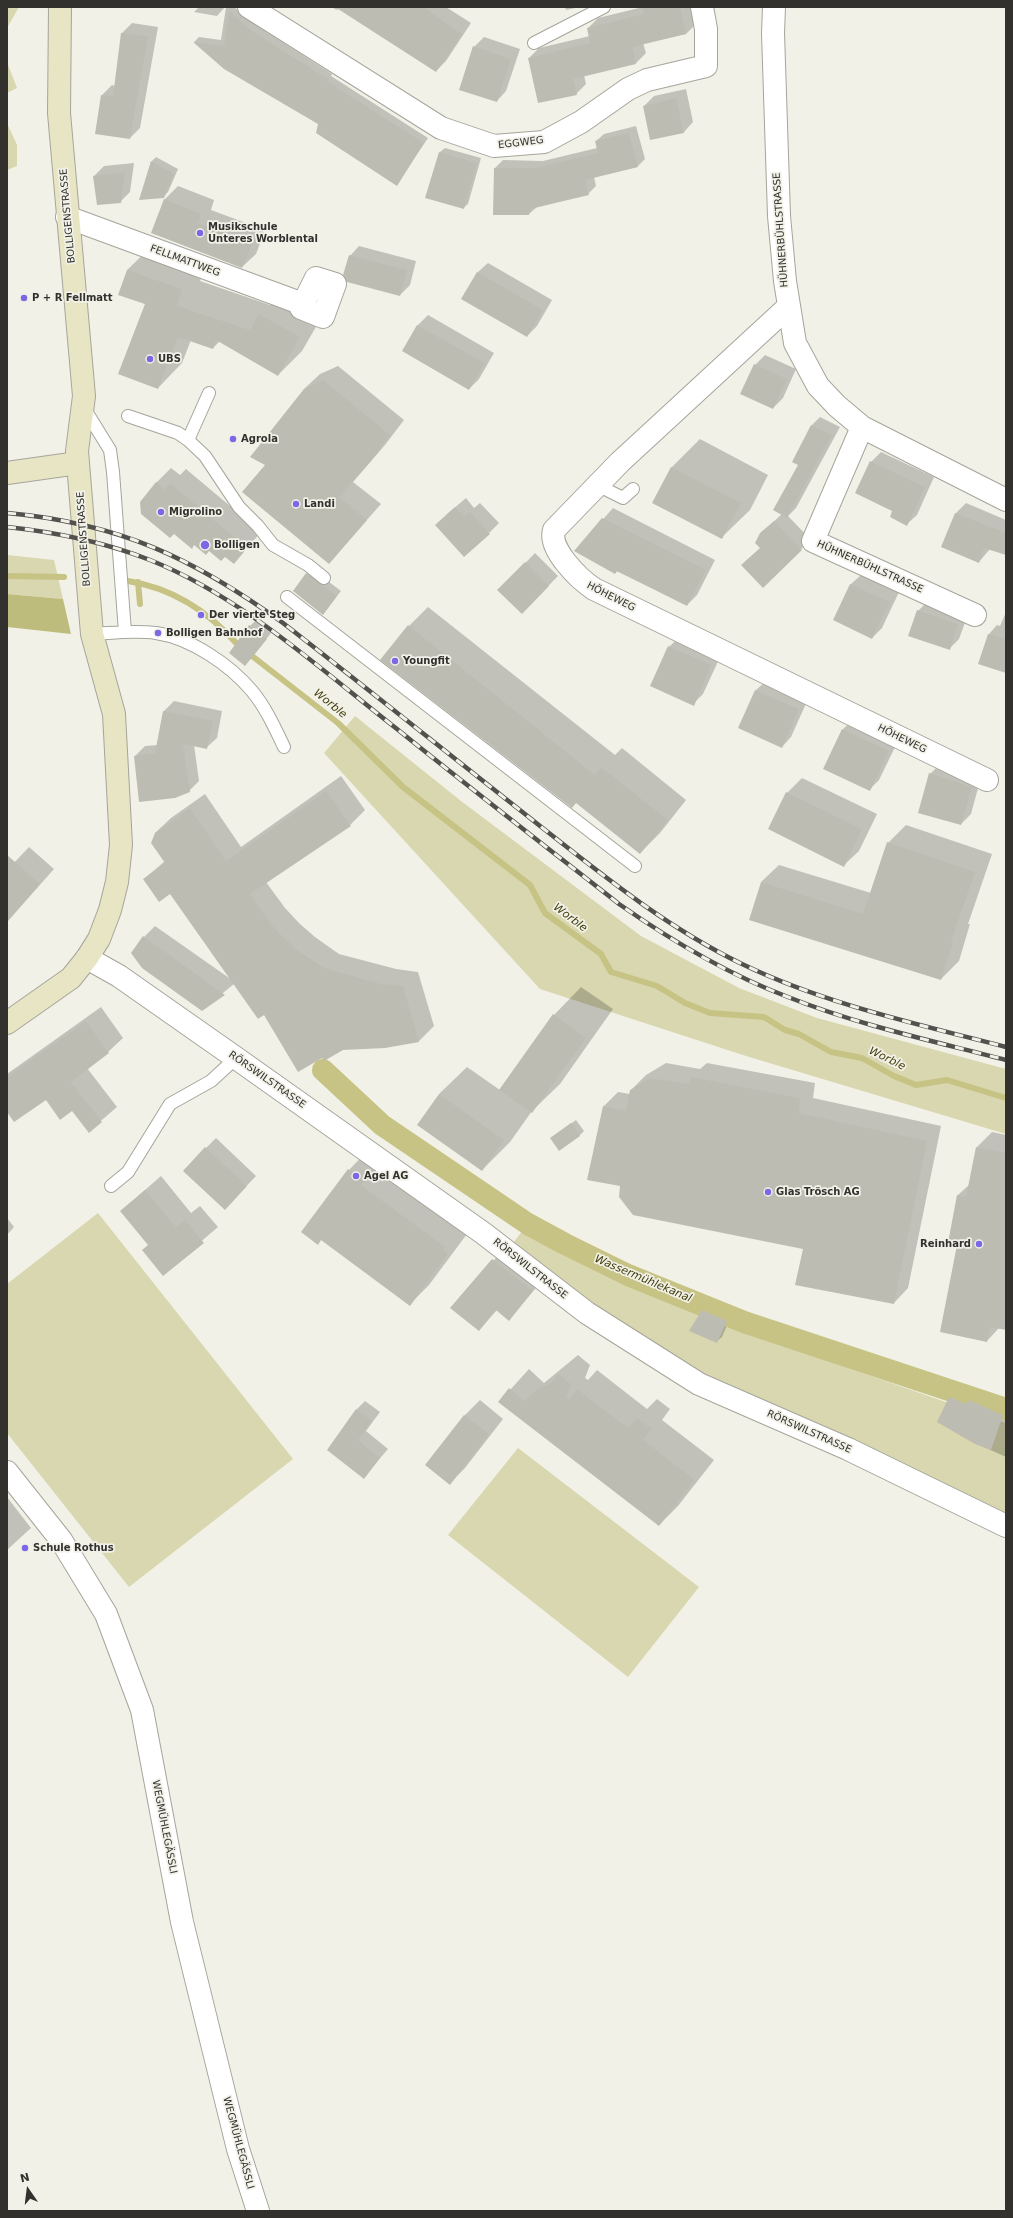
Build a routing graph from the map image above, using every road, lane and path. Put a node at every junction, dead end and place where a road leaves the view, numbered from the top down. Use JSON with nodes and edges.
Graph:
{"nodes":[{"id":1,"x":60,"y":7,"type":"edge"},
{"id":2,"x":249,"y":7,"type":"edge"},
{"id":3,"x":604,"y":7,"type":"edge"},
{"id":4,"x":702,"y":7,"type":"edge"},
{"id":5,"x":774,"y":7,"type":"edge"},
{"id":6,"x":534,"y":43,"type":"dead end"},
{"id":7,"x":67,"y":217,"type":"junction"},
{"id":8,"x":304,"y":304,"type":"dead end"},
{"id":9,"x":788,"y":307,"type":"junction"},
{"id":10,"x":209,"y":393,"type":"dead end"},
{"id":11,"x":84,"y":407,"type":"junction"},
{"id":12,"x":128,"y":416,"type":"dead end"},
{"id":13,"x":862,"y":426,"type":"junction"},
{"id":14,"x":188,"y":440,"type":"junction"},
{"id":15,"x":78,"y":463,"type":"junction"},
{"id":16,"x":7,"y":473,"type":"edge"},
{"id":17,"x":597,"y":485,"type":"junction"},
{"id":18,"x":633,"y":490,"type":"dead end"},
{"id":19,"x":1006,"y":500,"type":"edge"},
{"id":20,"x":324,"y":578,"type":"dead end"},
{"id":21,"x":287,"y":597,"type":"dead end"},
{"id":22,"x":975,"y":615,"type":"dead end"},
{"id":23,"x":125,"y":632,"type":"junction"},
{"id":24,"x":92,"y":634,"type":"junction"},
{"id":25,"x":284,"y":747,"type":"dead end"},
{"id":26,"x":987,"y":780,"type":"dead end"},
{"id":27,"x":635,"y":866,"type":"dead end"},
{"id":28,"x":87,"y":958,"type":"junction"},
{"id":29,"x":7,"y":1023,"type":"edge"},
{"id":30,"x":236,"y":1058,"type":"junction"},
{"id":31,"x":111,"y":1186,"type":"dead end"},
{"id":32,"x":7,"y":1472,"type":"edge"},
{"id":33,"x":1006,"y":1526,"type":"edge"},
{"id":34,"x":258,"y":2211,"type":"edge"}],
"edges":[{"from":1,"to":7,"type":"main road","name":"BOLLIGENSTRASSE"},
{"from":2,"to":4,"type":"street","name":"EGGWEG"},
{"from":3,"to":6,"type":"lane"},
{"from":5,"to":9,"type":"street","name":"HÜHNERBÜHLSTRASSE"},
{"from":7,"to":8,"type":"street","name":"FELLMATTWEG"},
{"from":7,"to":11,"type":"main road","name":"BOLLIGENSTRASSE"},
{"from":9,"to":13,"type":"street","name":"HÜHNERBÜHLSTRASSE"},
{"from":9,"to":17,"type":"street","name":"HÖHEWEG"},
{"from":10,"to":14,"type":"lane"},
{"from":11,"to":15,"type":"main road","name":"BOLLIGENSTRASSE"},
{"from":11,"to":23,"type":"lane"},
{"from":12,"to":14,"type":"lane"},
{"from":13,"to":19,"type":"street","name":"HÜHNERBÜHLSTRASSE"},
{"from":13,"to":22,"type":"street","name":"HÜHNERBÜHLSTRASSE"},
{"from":14,"to":20,"type":"lane"},
{"from":15,"to":16,"type":"main road"},
{"from":15,"to":24,"type":"main road","name":"BOLLIGENSTRASSE"},
{"from":17,"to":18,"type":"lane"},
{"from":17,"to":26,"type":"street","name":"HÖHEWEG"},
{"from":21,"to":27,"type":"lane"},
{"from":23,"to":24,"type":"lane"},
{"from":23,"to":25,"type":"lane"},
{"from":24,"to":28,"type":"main road","name":"BOLLIGENSTRASSE"},
{"from":28,"to":29,"type":"main road","name":"BOLLIGENSTRASSE"},
{"from":28,"to":30,"type":"street","name":"RÖRSWILSTRASSE"},
{"from":30,"to":31,"type":"lane"},
{"from":30,"to":33,"type":"street","name":"RÖRSWILSTRASSE"},
{"from":32,"to":34,"type":"street","name":"WEGMÜHLEGÄSSLI"}]}
